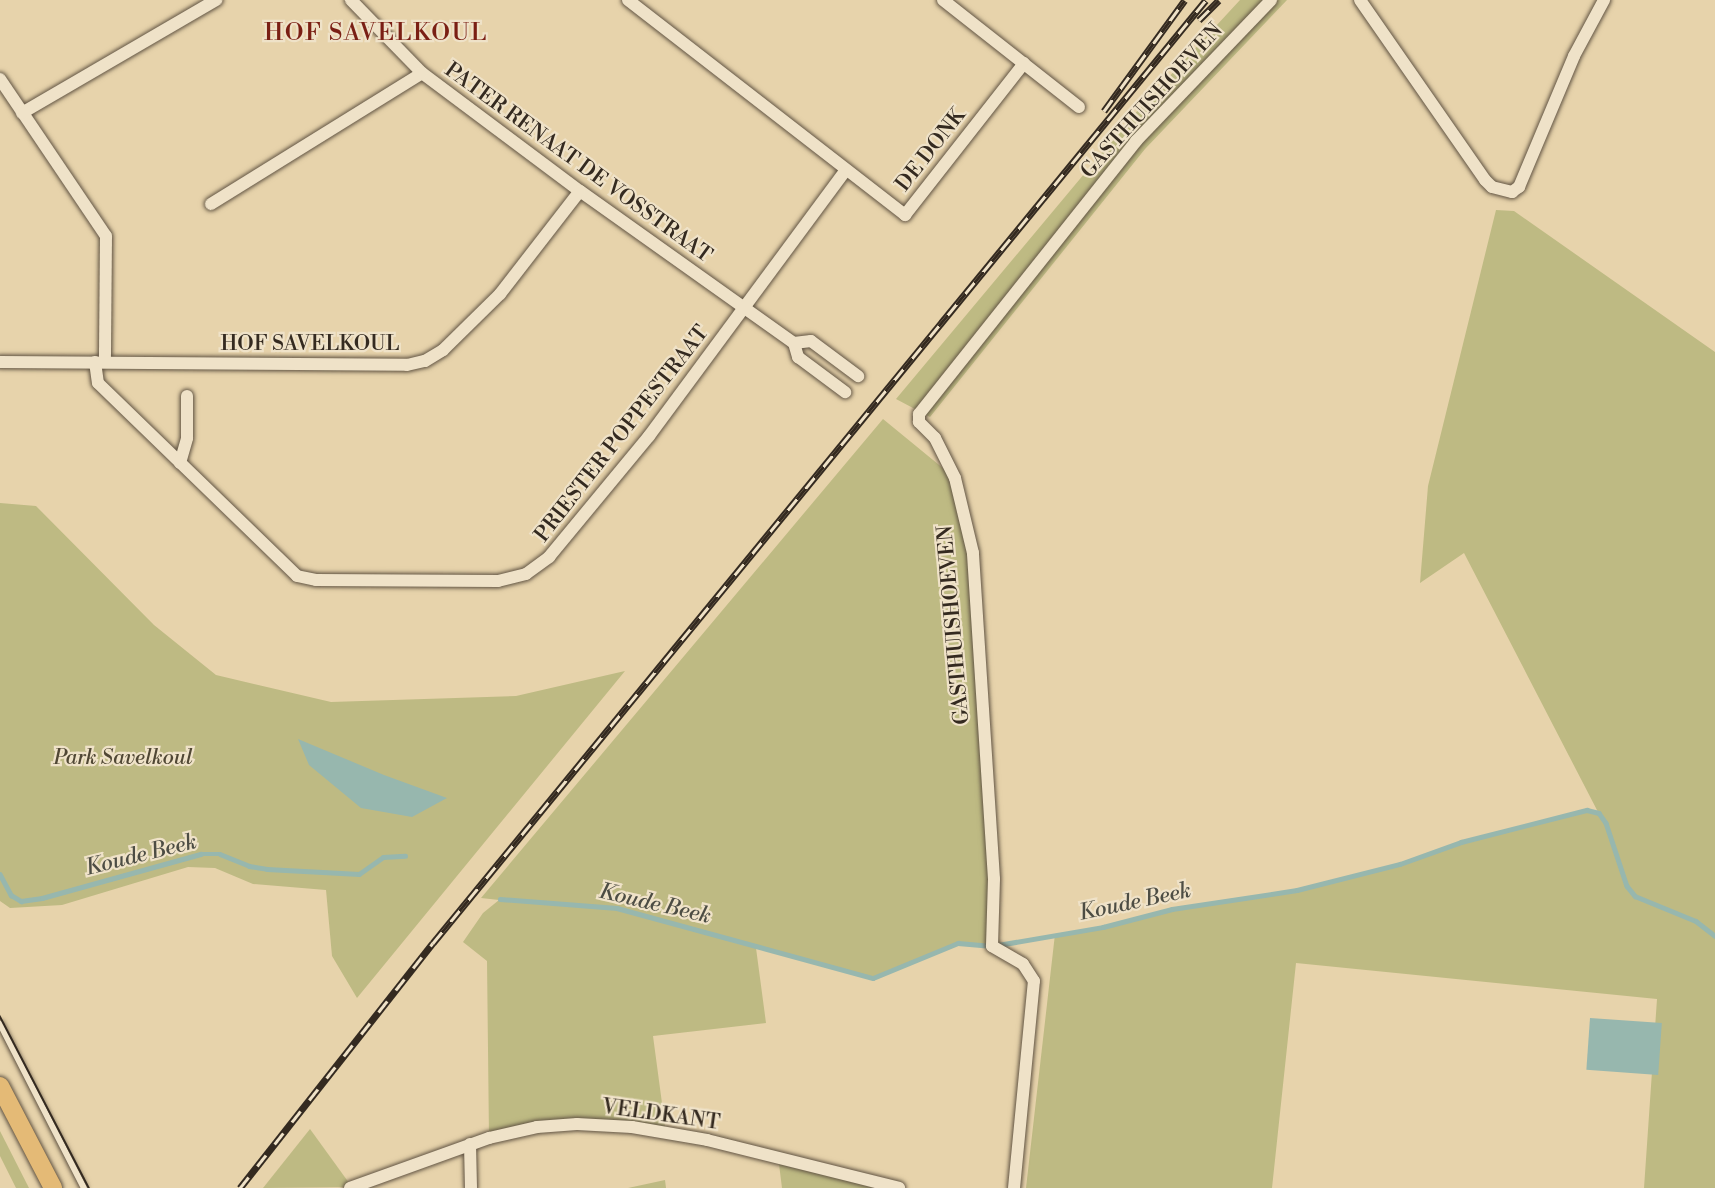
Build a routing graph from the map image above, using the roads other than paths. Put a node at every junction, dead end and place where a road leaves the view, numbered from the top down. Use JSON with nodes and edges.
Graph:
{"nodes":[{"id":1,"x":216,"y":0,"type":"edge"},
{"id":2,"x":351,"y":0,"type":"edge"},
{"id":3,"x":628,"y":0,"type":"edge"},
{"id":4,"x":943,"y":0,"type":"edge"},
{"id":5,"x":1271,"y":0,"type":"edge"},
{"id":6,"x":1360,"y":0,"type":"edge"},
{"id":7,"x":1604,"y":0,"type":"edge"},
{"id":8,"x":1024,"y":63,"type":"junction"},
{"id":9,"x":422,"y":73,"type":"junction"},
{"id":10,"x":0,"y":79,"type":"edge"},
{"id":11,"x":1078,"y":107,"type":"dead end"},
{"id":12,"x":22,"y":113,"type":"junction"},
{"id":13,"x":846,"y":170,"type":"junction"},
{"id":14,"x":580,"y":191,"type":"junction"},
{"id":15,"x":211,"y":204,"type":"dead end"},
{"id":16,"x":745,"y":309,"type":"junction"},
{"id":17,"x":794,"y":343,"type":"junction"},
{"id":18,"x":0,"y":362,"type":"edge"},
{"id":19,"x":100,"y":362,"type":"junction"},
{"id":20,"x":858,"y":376,"type":"dead end"},
{"id":21,"x":845,"y":392,"type":"dead end"},
{"id":22,"x":187,"y":396,"type":"dead end"},
{"id":23,"x":180,"y":463,"type":"junction"},
{"id":24,"x":0,"y":1024,"type":"edge"},
{"id":25,"x":0,"y":1086,"type":"edge"},
{"id":26,"x":470,"y":1144,"type":"junction"},
{"id":27,"x":53,"y":1188,"type":"edge"},
{"id":28,"x":84,"y":1188,"type":"edge"},
{"id":29,"x":350,"y":1188,"type":"edge"},
{"id":30,"x":471,"y":1188,"type":"edge"},
{"id":31,"x":899,"y":1188,"type":"edge"},
{"id":32,"x":1014,"y":1188,"type":"edge"}],
"edges":[{"from":1,"to":12,"type":"street"},
{"from":2,"to":9,"type":"street","name":"PATER RENAAT DE VOSSTRAAT"},
{"from":3,"to":13,"type":"street"},
{"from":4,"to":8,"type":"street"},
{"from":5,"to":32,"type":"street","name":"GASTHUISHOEVEN"},
{"from":6,"to":7,"type":"street"},
{"from":8,"to":11,"type":"street"},
{"from":8,"to":13,"type":"street","name":"DE DONK"},
{"from":9,"to":14,"type":"street","name":"PATER RENAAT DE VOSSTRAAT"},
{"from":9,"to":15,"type":"street"},
{"from":10,"to":12,"type":"street","name":"PRIESTER POPPESTRAAT"},
{"from":12,"to":19,"type":"street","name":"PRIESTER POPPESTRAAT"},
{"from":13,"to":16,"type":"street","name":"PRIESTER POPPESTRAAT"},
{"from":14,"to":16,"type":"street","name":"PATER RENAAT DE VOSSTRAAT"},
{"from":14,"to":19,"type":"street","name":"HOF SAVELKOUL"},
{"from":16,"to":17,"type":"street","name":"PATER RENAAT DE VOSSTRAAT"},
{"from":16,"to":23,"type":"street","name":"PRIESTER POPPESTRAAT"},
{"from":17,"to":20,"type":"street","name":"PATER RENAAT DE VOSSTRAAT"},
{"from":17,"to":21,"type":"street","name":"PATER RENAAT DE VOSSTRAAT"},
{"from":18,"to":19,"type":"street","name":"HOF SAVELKOUL"},
{"from":19,"to":23,"type":"street","name":"PRIESTER POPPESTRAAT"},
{"from":22,"to":23,"type":"street"},
{"from":24,"to":28,"type":"lane"},
{"from":25,"to":27,"type":"main road"},
{"from":26,"to":29,"type":"street","name":"VELDKANT"},
{"from":26,"to":30,"type":"street"},
{"from":26,"to":31,"type":"street","name":"VELDKANT"}]}
